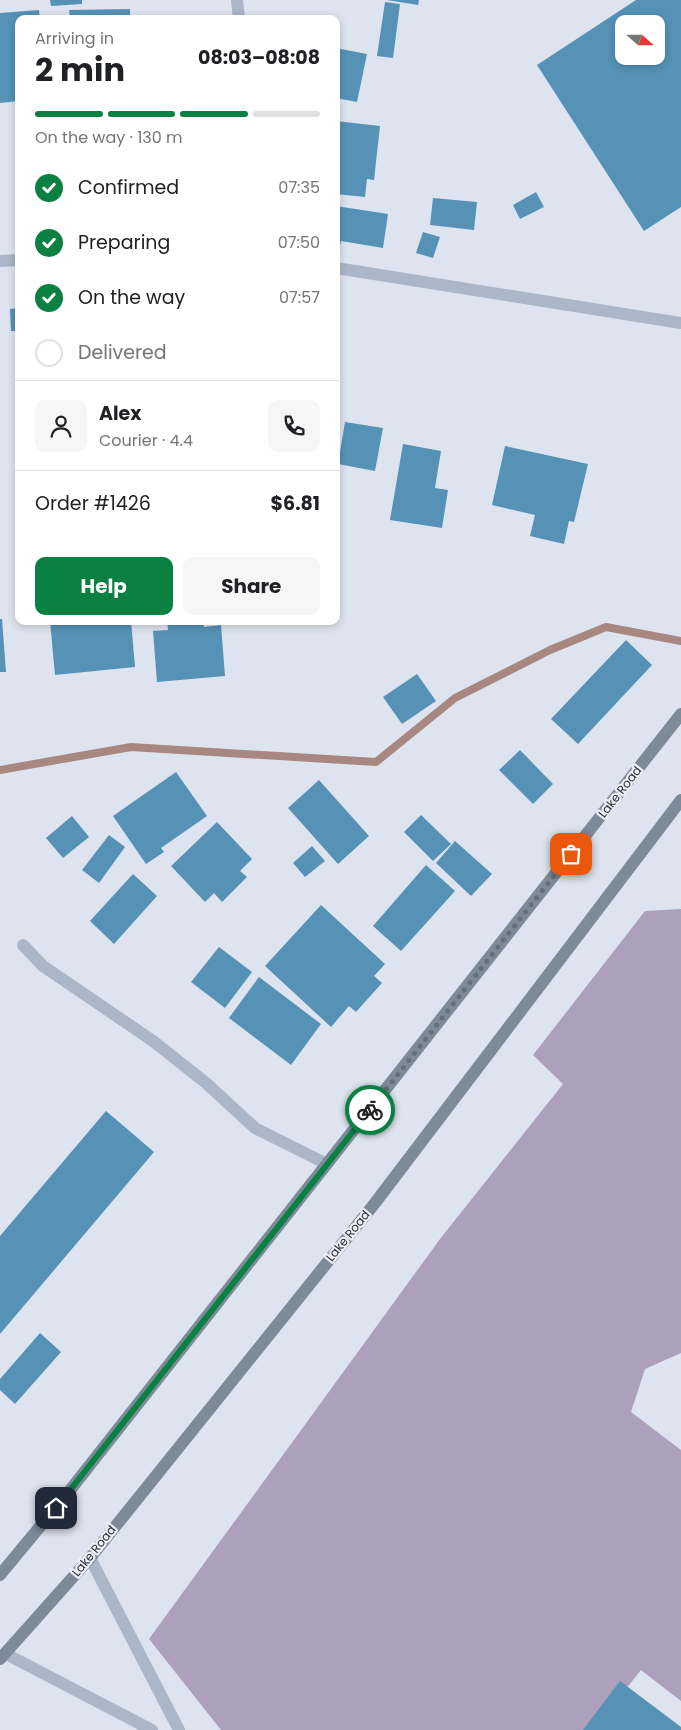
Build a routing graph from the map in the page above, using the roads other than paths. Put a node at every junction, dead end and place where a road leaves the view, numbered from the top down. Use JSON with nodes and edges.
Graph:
{"nodes":[{"id":1,"x":237,"y":0,"type":"edge"},
{"id":2,"x":239,"y":15,"type":"edge"},
{"id":3,"x":15,"y":260,"type":"edge"},
{"id":4,"x":0,"y":261,"type":"edge"},
{"id":5,"x":340,"y":269,"type":"edge"},
{"id":6,"x":681,"y":323,"type":"edge"},
{"id":7,"x":681,"y":714,"type":"edge"},
{"id":8,"x":681,"y":800,"type":"edge"},
{"id":9,"x":23,"y":945,"type":"dead end"},
{"id":10,"x":328,"y":1164,"type":"junction"},
{"id":11,"x":90,"y":1558,"type":"junction"},
{"id":12,"x":0,"y":1575,"type":"edge"},
{"id":13,"x":3,"y":1656,"type":"edge"},
{"id":14,"x":152,"y":1730,"type":"edge"},
{"id":15,"x":179,"y":1730,"type":"edge"}],
"edges":[{"from":1,"to":2,"type":"street"},
{"from":3,"to":4,"type":"street"},
{"from":5,"to":6,"type":"street"},
{"from":7,"to":10,"type":"main road","name":"Lake Road"},
{"from":8,"to":11,"type":"main road","name":"Lake Road"},
{"from":9,"to":10,"type":"street"},
{"from":10,"to":12,"type":"main road","name":"Lake Road"},
{"from":11,"to":13,"type":"main road","name":"Lake Road"},
{"from":11,"to":15,"type":"street"},
{"from":13,"to":14,"type":"street"}]}
